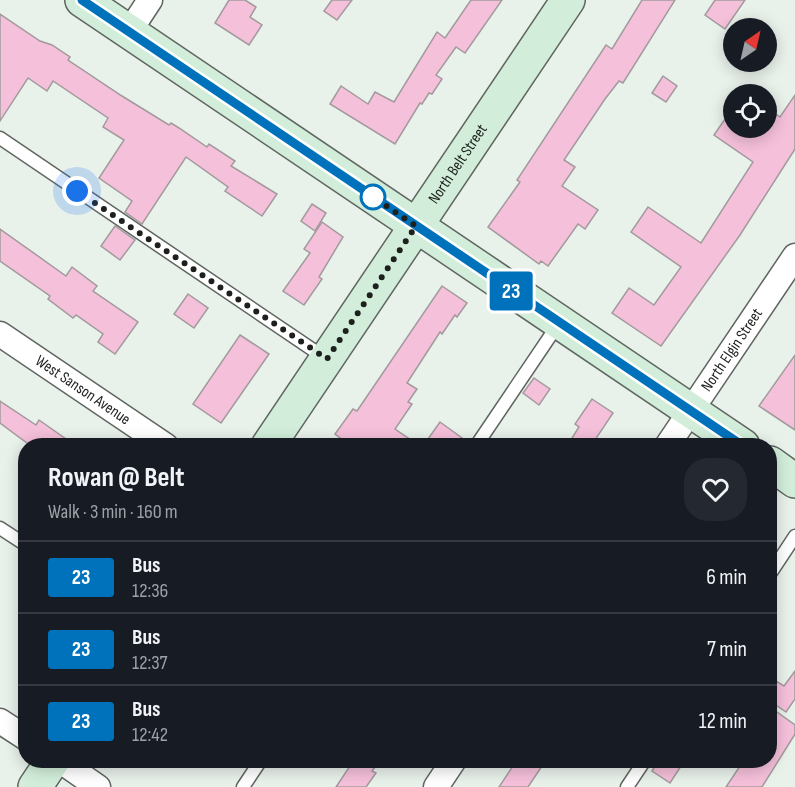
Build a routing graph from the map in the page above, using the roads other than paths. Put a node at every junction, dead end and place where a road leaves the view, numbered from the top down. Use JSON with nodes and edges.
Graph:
{"nodes":[{"id":1,"x":82,"y":0,"type":"edge"},
{"id":2,"x":150,"y":0,"type":"edge"},
{"id":3,"x":568,"y":0,"type":"edge"},
{"id":4,"x":129,"y":32,"type":"junction"},
{"id":5,"x":0,"y":138,"type":"edge"},
{"id":6,"x":416,"y":226,"type":"junction"},
{"id":7,"x":795,"y":255,"type":"edge"},
{"id":8,"x":559,"y":323,"type":"junction"},
{"id":9,"x":0,"y":334,"type":"edge"},
{"id":10,"x":327,"y":359,"type":"junction"},
{"id":11,"x":691,"y":410,"type":"junction"},
{"id":12,"x":154,"y":438,"type":"edge"},
{"id":13,"x":273,"y":438,"type":"edge"},
{"id":14,"x":481,"y":438,"type":"edge"},
{"id":15,"x":672,"y":438,"type":"edge"},
{"id":16,"x":731,"y":438,"type":"edge"},
{"id":17,"x":777,"y":468,"type":"edge"},
{"id":18,"x":795,"y":481,"type":"edge"},
{"id":19,"x":0,"y":528,"type":"edge"},
{"id":20,"x":795,"y":536,"type":"edge"},
{"id":21,"x":18,"y":540,"type":"edge"},
{"id":22,"x":777,"y":563,"type":"edge"},
{"id":23,"x":0,"y":721,"type":"edge"},
{"id":24,"x":18,"y":733,"type":"edge"},
{"id":25,"x":48,"y":768,"type":"edge"},
{"id":26,"x":71,"y":768,"type":"edge"},
{"id":27,"x":256,"y":768,"type":"edge"},
{"id":28,"x":449,"y":768,"type":"edge"},
{"id":29,"x":640,"y":768,"type":"edge"},
{"id":30,"x":35,"y":787,"type":"edge"},
{"id":31,"x":98,"y":787,"type":"edge"},
{"id":32,"x":243,"y":787,"type":"edge"},
{"id":33,"x":436,"y":787,"type":"edge"},
{"id":34,"x":627,"y":787,"type":"edge"}],
"edges":[{"from":1,"to":4,"type":"street"},
{"from":2,"to":4,"type":"street"},
{"from":3,"to":6,"type":"street","name":"North Belt Street"},
{"from":4,"to":6,"type":"street"},
{"from":5,"to":10,"type":"lane"},
{"from":6,"to":8,"type":"street"},
{"from":6,"to":10,"type":"street","name":"North Belt Street"},
{"from":7,"to":11,"type":"street","name":"North Elgin Street"},
{"from":8,"to":11,"type":"street"},
{"from":8,"to":14,"type":"lane"},
{"from":9,"to":12,"type":"street","name":"West Sanson Avenue"},
{"from":10,"to":13,"type":"street","name":"North Belt Street"},
{"from":11,"to":15,"type":"street","name":"North Elgin Street"},
{"from":11,"to":16,"type":"street"},
{"from":17,"to":18,"type":"street"},
{"from":19,"to":21,"type":"lane"},
{"from":20,"to":22,"type":"lane"},
{"from":23,"to":24,"type":"street"},
{"from":25,"to":30,"type":"street"},
{"from":26,"to":31,"type":"street"},
{"from":27,"to":32,"type":"lane"},
{"from":28,"to":33,"type":"street"},
{"from":29,"to":34,"type":"lane"}]}
